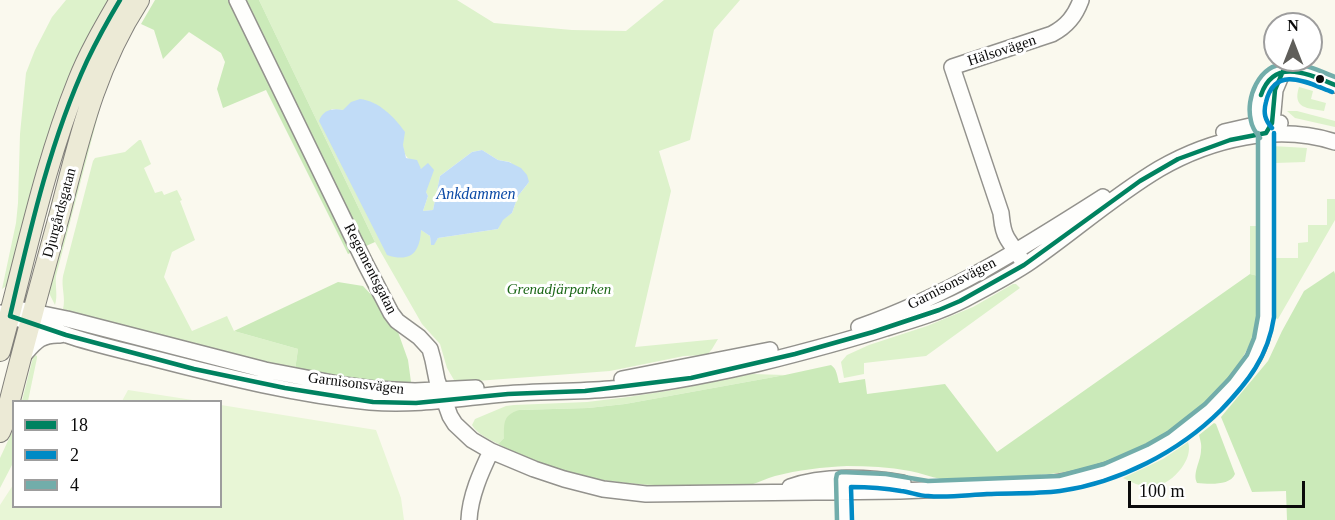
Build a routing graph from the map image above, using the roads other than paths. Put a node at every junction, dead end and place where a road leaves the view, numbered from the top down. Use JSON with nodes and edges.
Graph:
{"nodes":[{"id":1,"x":120,"y":0,"type":"edge"},
{"id":2,"x":139,"y":0,"type":"edge"},
{"id":3,"x":237,"y":0,"type":"edge"},
{"id":4,"x":1081,"y":0,"type":"edge"},
{"id":5,"x":1335,"y":85,"type":"edge"},
{"id":6,"x":1266,"y":127,"type":"junction"},
{"id":7,"x":1335,"y":132,"type":"edge"},
{"id":8,"x":1335,"y":142,"type":"edge"},
{"id":9,"x":1016,"y":250,"type":"junction"},
{"id":10,"x":1024,"y":265,"type":"junction"},
{"id":11,"x":42,"y":278,"type":"junction"},
{"id":12,"x":5,"y":310,"type":"edge"},
{"id":13,"x":32,"y":317,"type":"junction"},
{"id":14,"x":67,"y":318,"type":"junction"},
{"id":15,"x":66,"y":335,"type":"junction"},
{"id":16,"x":0,"y":351,"type":"edge"},
{"id":17,"x":21,"y":358,"type":"junction"},
{"id":18,"x":442,"y":395,"type":"junction"},
{"id":19,"x":0,"y":432,"type":"edge"},
{"id":20,"x":491,"y":451,"type":"junction"},
{"id":21,"x":843,"y":485,"type":"junction"},
{"id":22,"x":469,"y":520,"type":"edge"},
{"id":23,"x":845,"y":520,"type":"edge"}],
"edges":[{"from":1,"to":12,"type":"main road","name":"Djurgårdsgatan"},
{"from":2,"to":11,"type":"main road","name":"Djurgårdsgatan"},
{"from":3,"to":18,"type":"street","name":"Regementsgatan"},
{"from":4,"to":9,"type":"street","name":"Hälsovägen"},
{"from":5,"to":6,"type":"street","name":"Regementsgatan"},
{"from":6,"to":7,"type":"street","name":"Garnisonsvägen"},
{"from":6,"to":8,"type":"street","name":"Garnisonsvägen"},
{"from":6,"to":9,"type":"street","name":"Garnisonsvägen"},
{"from":6,"to":10,"type":"street","name":"Garnisonsvägen"},
{"from":6,"to":21,"type":"street","name":"Regementsgatan"},
{"from":9,"to":10,"type":"street","name":"Hälsovägen"},
{"from":9,"to":18,"type":"street","name":"Garnisonsvägen"},
{"from":10,"to":18,"type":"street","name":"Garnisonsvägen"},
{"from":11,"to":13,"type":"main road","name":"Djurgårdsgatan"},
{"from":11,"to":14,"type":"street"},
{"from":12,"to":13,"type":"street","name":"Garnisonsvägen"},
{"from":12,"to":16,"type":"main road","name":"Djurgårdsgatan"},
{"from":13,"to":14,"type":"street","name":"Garnisonsvägen"},
{"from":13,"to":15,"type":"street","name":"Garnisonsvägen"},
{"from":13,"to":17,"type":"main road","name":"Djurgårdsgatan"},
{"from":14,"to":18,"type":"street","name":"Garnisonsvägen"},
{"from":15,"to":17,"type":"street"},
{"from":15,"to":18,"type":"street","name":"Garnisonsvägen"},
{"from":17,"to":19,"type":"main road","name":"Djurgårdsgatan"},
{"from":18,"to":20,"type":"street","name":"Regementsgatan"},
{"from":20,"to":21,"type":"street","name":"Regementsgatan"},
{"from":20,"to":22,"type":"street"},
{"from":21,"to":23,"type":"street"}]}
